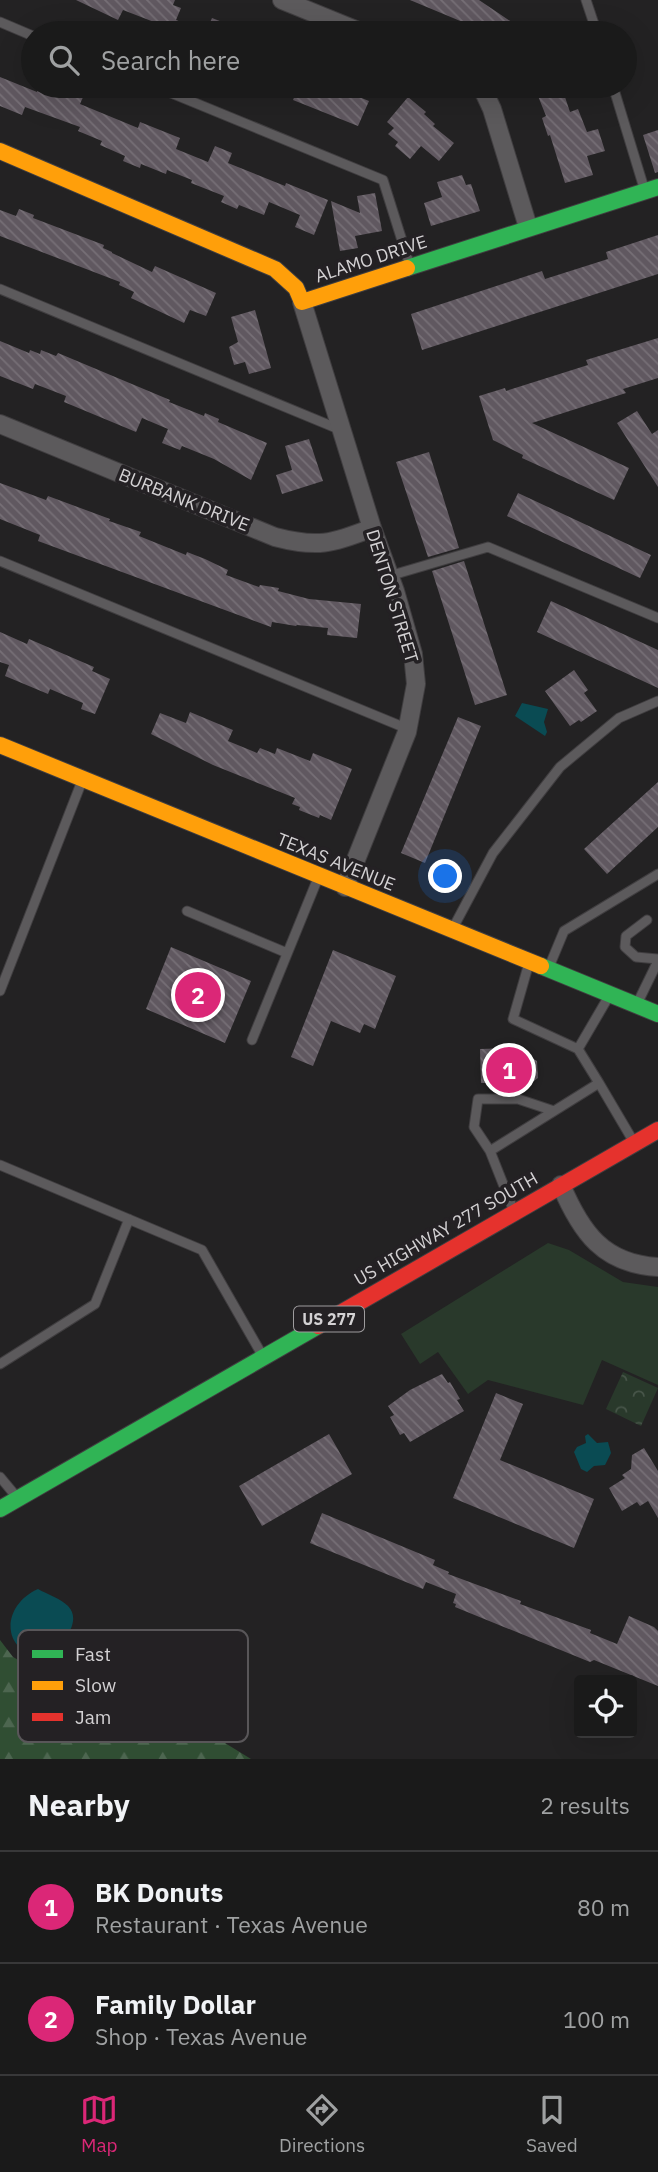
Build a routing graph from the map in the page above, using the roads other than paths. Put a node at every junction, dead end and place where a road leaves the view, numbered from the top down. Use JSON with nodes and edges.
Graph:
{"nodes":[{"id":1,"x":282,"y":0,"type":"edge"},
{"id":2,"x":586,"y":0,"type":"edge"},
{"id":3,"x":334,"y":21,"type":"edge"},
{"id":4,"x":593,"y":21,"type":"edge"},
{"id":5,"x":0,"y":22,"type":"edge"},
{"id":6,"x":21,"y":31,"type":"edge"},
{"id":7,"x":183,"y":98,"type":"edge"},
{"id":8,"x":487,"y":98,"type":"edge"},
{"id":9,"x":617,"y":98,"type":"edge"},
{"id":10,"x":0,"y":151,"type":"edge"},
{"id":11,"x":651,"y":189,"type":"edge"},
{"id":12,"x":528,"y":227,"type":"junction"},
{"id":13,"x":410,"y":266,"type":"junction"},
{"id":14,"x":0,"y":289,"type":"edge"},
{"id":15,"x":302,"y":302,"type":"junction"},
{"id":16,"x":0,"y":424,"type":"edge"},
{"id":17,"x":342,"y":430,"type":"junction"},
{"id":18,"x":372,"y":528,"type":"junction"},
{"id":19,"x":0,"y":561,"type":"edge"},
{"id":20,"x":389,"y":576,"type":"junction"},
{"id":21,"x":658,"y":618,"type":"edge"},
{"id":22,"x":658,"y":701,"type":"edge"},
{"id":23,"x":408,"y":729,"type":"junction"},
{"id":24,"x":0,"y":746,"type":"edge"},
{"id":25,"x":82,"y":779,"type":"junction"},
{"id":26,"x":658,"y":874,"type":"edge"},
{"id":27,"x":318,"y":876,"type":"junction"},
{"id":28,"x":345,"y":887,"type":"junction"},
{"id":29,"x":187,"y":911,"type":"dead end"},
{"id":30,"x":647,"y":920,"type":"dead end"},
{"id":31,"x":452,"y":930,"type":"junction"},
{"id":32,"x":287,"y":953,"type":"junction"},
{"id":33,"x":658,"y":960,"type":"edge"},
{"id":34,"x":529,"y":961,"type":"junction"},
{"id":35,"x":548,"y":969,"type":"junction"},
{"id":36,"x":0,"y":991,"type":"edge"},
{"id":37,"x":610,"y":995,"type":"junction"},
{"id":38,"x":636,"y":1005,"type":"junction"},
{"id":39,"x":658,"y":1014,"type":"edge"},
{"id":40,"x":251,"y":1040,"type":"dead end"},
{"id":41,"x":578,"y":1049,"type":"junction"},
{"id":42,"x":599,"y":1083,"type":"junction"},
{"id":43,"x":554,"y":1111,"type":"junction"},
{"id":44,"x":658,"y":1130,"type":"edge"},
{"id":45,"x":634,"y":1144,"type":"junction"},
{"id":46,"x":490,"y":1151,"type":"junction"},
{"id":47,"x":0,"y":1165,"type":"edge"},
{"id":48,"x":561,"y":1185,"type":"junction"},
{"id":49,"x":515,"y":1212,"type":"junction"},
{"id":50,"x":129,"y":1219,"type":"junction"},
{"id":51,"x":658,"y":1267,"type":"edge"},
{"id":52,"x":264,"y":1357,"type":"junction"},
{"id":53,"x":0,"y":1364,"type":"edge"},
{"id":54,"x":0,"y":1477,"type":"edge"},
{"id":55,"x":18,"y":1499,"type":"junction"},
{"id":56,"x":0,"y":1509,"type":"edge"}],
"edges":[{"from":1,"to":3,"type":"street"},
{"from":2,"to":4,"type":"lane"},
{"from":5,"to":6,"type":"lane"},
{"from":7,"to":13,"type":"lane"},
{"from":8,"to":12,"type":"street"},
{"from":9,"to":11,"type":"lane"},
{"from":10,"to":15,"type":"main road","name":"ALAMO DRIVE"},
{"from":11,"to":12,"type":"main road","name":"ALAMO DRIVE"},
{"from":12,"to":13,"type":"main road","name":"ALAMO DRIVE"},
{"from":13,"to":15,"type":"main road","name":"ALAMO DRIVE"},
{"from":14,"to":17,"type":"lane"},
{"from":15,"to":17,"type":"street","name":"DENTON STREET"},
{"from":16,"to":18,"type":"street","name":"BURBANK DRIVE"},
{"from":17,"to":18,"type":"street","name":"DENTON STREET"},
{"from":18,"to":20,"type":"street","name":"DENTON STREET"},
{"from":19,"to":23,"type":"lane"},
{"from":20,"to":21,"type":"lane"},
{"from":20,"to":23,"type":"street","name":"DENTON STREET"},
{"from":22,"to":31,"type":"lane"},
{"from":23,"to":28,"type":"street","name":"DENTON STREET"},
{"from":24,"to":25,"type":"main road","name":"TEXAS AVENUE"},
{"from":25,"to":27,"type":"main road","name":"TEXAS AVENUE"},
{"from":25,"to":36,"type":"lane"},
{"from":26,"to":35,"type":"lane"},
{"from":27,"to":28,"type":"main road","name":"TEXAS AVENUE"},
{"from":27,"to":32,"type":"lane"},
{"from":28,"to":31,"type":"main road","name":"TEXAS AVENUE"},
{"from":29,"to":32,"type":"lane"},
{"from":30,"to":33,"type":"lane"},
{"from":31,"to":34,"type":"main road","name":"TEXAS AVENUE"},
{"from":32,"to":40,"type":"lane"},
{"from":33,"to":38,"type":"lane"},
{"from":34,"to":35,"type":"main road","name":"TEXAS AVENUE"},
{"from":34,"to":41,"type":"lane"},
{"from":35,"to":37,"type":"main road","name":"TEXAS AVENUE"},
{"from":37,"to":38,"type":"main road","name":"TEXAS AVENUE"},
{"from":37,"to":41,"type":"lane"},
{"from":38,"to":39,"type":"main road","name":"TEXAS AVENUE"},
{"from":41,"to":42,"type":"lane"},
{"from":42,"to":43,"type":"lane"},
{"from":42,"to":45,"type":"lane"},
{"from":43,"to":46,"type":"lane"},
{"from":43,"to":46,"type":"lane"},
{"from":44,"to":45,"type":"main road","name":"US HIGHWAY 277 SOUTH","number":"US 277"},
{"from":45,"to":48,"type":"main road","name":"US HIGHWAY 277 SOUTH","number":"US 277"},
{"from":46,"to":49,"type":"lane"},
{"from":47,"to":50,"type":"lane"},
{"from":48,"to":49,"type":"main road","name":"US HIGHWAY 277 SOUTH","number":"US 277"},
{"from":48,"to":51,"type":"street"},
{"from":49,"to":52,"type":"main road","name":"US HIGHWAY 277 SOUTH","number":"US 277"},
{"from":50,"to":52,"type":"lane"},
{"from":50,"to":53,"type":"lane"},
{"from":52,"to":55,"type":"main road","name":"US HIGHWAY 277 SOUTH","number":"US 277"},
{"from":54,"to":55,"type":"lane"},
{"from":55,"to":56,"type":"main road","name":"US HIGHWAY 277 SOUTH","number":"US 277"}]}
